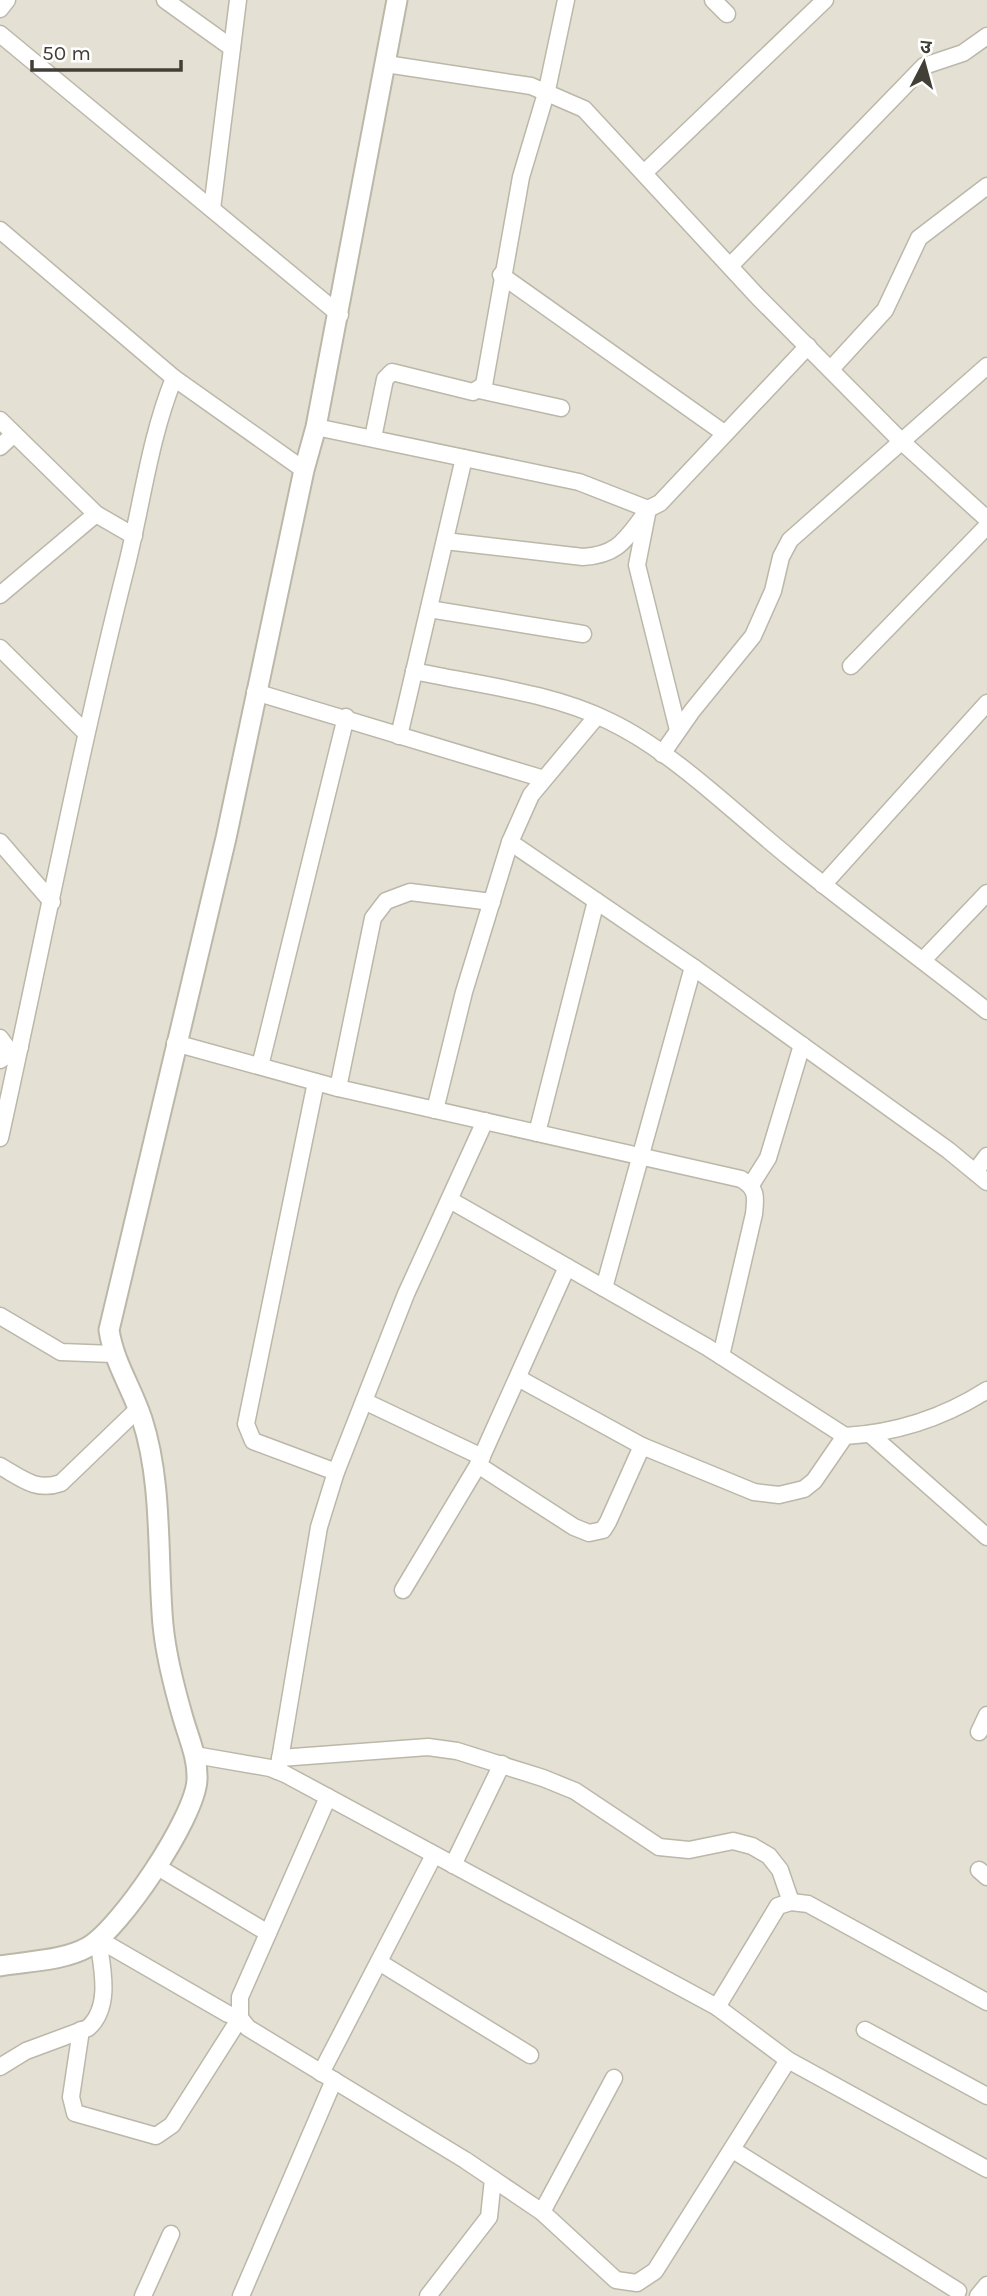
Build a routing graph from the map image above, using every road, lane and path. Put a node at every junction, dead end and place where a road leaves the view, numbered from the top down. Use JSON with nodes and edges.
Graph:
{"nodes":[{"id":1,"x":7,"y":0,"type":"edge"},
{"id":2,"x":165,"y":0,"type":"edge"},
{"id":3,"x":238,"y":0,"type":"edge"},
{"id":4,"x":397,"y":0,"type":"edge"},
{"id":5,"x":566,"y":0,"type":"edge"},
{"id":6,"x":713,"y":0,"type":"edge"},
{"id":7,"x":825,"y":0,"type":"edge"},
{"id":8,"x":0,"y":9,"type":"edge"},
{"id":9,"x":727,"y":14,"type":"dead end"},
{"id":10,"x":0,"y":34,"type":"edge"},
{"id":11,"x":987,"y":36,"type":"edge"},
{"id":12,"x":232,"y":48,"type":"junction"},
{"id":13,"x":386,"y":64,"type":"junction"},
{"id":14,"x":547,"y":90,"type":"junction"},
{"id":15,"x":644,"y":173,"type":"junction"},
{"id":16,"x":987,"y":186,"type":"edge"},
{"id":17,"x":212,"y":209,"type":"junction"},
{"id":18,"x":1,"y":233,"type":"edge"},
{"id":19,"x":730,"y":266,"type":"junction"},
{"id":20,"x":501,"y":275,"type":"junction"},
{"id":21,"x":340,"y":315,"type":"junction"},
{"id":22,"x":808,"y":346,"type":"junction"},
{"id":23,"x":987,"y":366,"type":"edge"},
{"id":24,"x":831,"y":369,"type":"junction"},
{"id":25,"x":174,"y":378,"type":"junction"},
{"id":26,"x":479,"y":390,"type":"junction"},
{"id":27,"x":561,"y":408,"type":"dead end"},
{"id":28,"x":0,"y":420,"type":"edge"},
{"id":29,"x":316,"y":427,"type":"junction"},
{"id":30,"x":724,"y":433,"type":"junction"},
{"id":31,"x":15,"y":434,"type":"junction"},
{"id":32,"x":373,"y":438,"type":"junction"},
{"id":33,"x":901,"y":441,"type":"junction"},
{"id":34,"x":0,"y":447,"type":"edge"},
{"id":35,"x":464,"y":458,"type":"junction"},
{"id":36,"x":304,"y":470,"type":"junction"},
{"id":37,"x":648,"y":509,"type":"junction"},
{"id":38,"x":96,"y":514,"type":"junction"},
{"id":39,"x":987,"y":519,"type":"edge"},
{"id":40,"x":987,"y":526,"type":"edge"},
{"id":41,"x":134,"y":537,"type":"junction"},
{"id":42,"x":444,"y":541,"type":"junction"},
{"id":43,"x":0,"y":596,"type":"edge"},
{"id":44,"x":429,"y":609,"type":"junction"},
{"id":45,"x":583,"y":634,"type":"dead end"},
{"id":46,"x":0,"y":648,"type":"edge"},
{"id":47,"x":852,"y":666,"type":"dead end"},
{"id":48,"x":414,"y":671,"type":"junction"},
{"id":49,"x":255,"y":692,"type":"junction"},
{"id":50,"x":987,"y":703,"type":"edge"},
{"id":51,"x":597,"y":716,"type":"junction"},
{"id":52,"x":346,"y":717,"type":"junction"},
{"id":53,"x":678,"y":730,"type":"junction"},
{"id":54,"x":85,"y":732,"type":"junction"},
{"id":55,"x":399,"y":736,"type":"junction"},
{"id":56,"x":662,"y":754,"type":"junction"},
{"id":57,"x":544,"y":779,"type":"junction"},
{"id":58,"x":0,"y":842,"type":"edge"},
{"id":59,"x":510,"y":842,"type":"junction"},
{"id":60,"x":823,"y":885,"type":"junction"},
{"id":61,"x":987,"y":893,"type":"edge"},
{"id":62,"x":596,"y":901,"type":"junction"},
{"id":63,"x":51,"y":902,"type":"junction"},
{"id":64,"x":492,"y":902,"type":"junction"},
{"id":65,"x":924,"y":959,"type":"junction"},
{"id":66,"x":693,"y":967,"type":"junction"},
{"id":67,"x":987,"y":1011,"type":"edge"},
{"id":68,"x":0,"y":1038,"type":"edge"},
{"id":69,"x":175,"y":1043,"type":"junction"},
{"id":70,"x":802,"y":1045,"type":"junction"},
{"id":71,"x":10,"y":1053,"type":"edge"},
{"id":72,"x":260,"y":1066,"type":"junction"},
{"id":73,"x":316,"y":1082,"type":"junction"},
{"id":74,"x":338,"y":1087,"type":"junction"},
{"id":75,"x":435,"y":1110,"type":"junction"},
{"id":76,"x":485,"y":1121,"type":"junction"},
{"id":77,"x":537,"y":1133,"type":"junction"},
{"id":78,"x":0,"y":1138,"type":"edge"},
{"id":79,"x":987,"y":1156,"type":"edge"},
{"id":80,"x":640,"y":1157,"type":"junction"},
{"id":81,"x":981,"y":1177,"type":"edge"},
{"id":82,"x":751,"y":1185,"type":"junction"},
{"id":83,"x":450,"y":1200,"type":"junction"},
{"id":84,"x":567,"y":1267,"type":"junction"},
{"id":85,"x":604,"y":1288,"type":"junction"},
{"id":86,"x":0,"y":1316,"type":"edge"},
{"id":87,"x":113,"y":1354,"type":"junction"},
{"id":88,"x":721,"y":1356,"type":"junction"},
{"id":89,"x":517,"y":1378,"type":"junction"},
{"id":90,"x":987,"y":1390,"type":"edge"},
{"id":91,"x":364,"y":1401,"type":"junction"},
{"id":92,"x":138,"y":1409,"type":"junction"},
{"id":93,"x":871,"y":1435,"type":"junction"},
{"id":94,"x":845,"y":1437,"type":"junction"},
{"id":95,"x":642,"y":1446,"type":"junction"},
{"id":96,"x":480,"y":1461,"type":"junction"},
{"id":97,"x":0,"y":1466,"type":"edge"},
{"id":98,"x":336,"y":1472,"type":"junction"},
{"id":99,"x":987,"y":1537,"type":"edge"},
{"id":100,"x":403,"y":1590,"type":"dead end"},
{"id":101,"x":987,"y":1716,"type":"edge"},
{"id":102,"x":979,"y":1732,"type":"dead end"},
{"id":103,"x":195,"y":1755,"type":"junction"},
{"id":104,"x":502,"y":1764,"type":"junction"},
{"id":105,"x":279,"y":1765,"type":"junction"},
{"id":106,"x":328,"y":1797,"type":"junction"},
{"id":107,"x":434,"y":1855,"type":"junction"},
{"id":108,"x":453,"y":1865,"type":"junction"},
{"id":109,"x":156,"y":1866,"type":"junction"},
{"id":110,"x":791,"y":1902,"type":"junction"},
{"id":111,"x":268,"y":1933,"type":"junction"},
{"id":112,"x":97,"y":1940,"type":"junction"},
{"id":113,"x":379,"y":1962,"type":"junction"},
{"id":114,"x":0,"y":1966,"type":"edge"},
{"id":115,"x":987,"y":2002,"type":"edge"},
{"id":116,"x":717,"y":2007,"type":"junction"},
{"id":117,"x":240,"y":2018,"type":"junction"},
{"id":118,"x":81,"y":2030,"type":"junction"},
{"id":119,"x":865,"y":2030,"type":"dead end"},
{"id":120,"x":530,"y":2055,"type":"dead end"},
{"id":121,"x":788,"y":2060,"type":"junction"},
{"id":122,"x":0,"y":2067,"type":"edge"},
{"id":123,"x":327,"y":2076,"type":"junction"},
{"id":124,"x":614,"y":2078,"type":"dead end"},
{"id":125,"x":987,"y":2096,"type":"edge"},
{"id":126,"x":733,"y":2150,"type":"junction"},
{"id":127,"x":987,"y":2169,"type":"edge"},
{"id":128,"x":493,"y":2179,"type":"junction"},
{"id":129,"x":542,"y":2212,"type":"junction"},
{"id":130,"x":171,"y":2234,"type":"dead end"},
{"id":131,"x":987,"y":2285,"type":"edge"},
{"id":132,"x":638,"y":2289,"type":"edge"},
{"id":133,"x":958,"y":2291,"type":"dead end"},
{"id":134,"x":143,"y":2296,"type":"edge"},
{"id":135,"x":241,"y":2296,"type":"edge"},
{"id":136,"x":428,"y":2296,"type":"edge"},
{"id":137,"x":977,"y":2296,"type":"edge"}],
"edges":[{"from":1,"to":8,"type":"street"},
{"from":2,"to":12,"type":"street"},
{"from":3,"to":12,"type":"street"},
{"from":4,"to":13,"type":"street"},
{"from":5,"to":14,"type":"street"},
{"from":6,"to":9,"type":"street"},
{"from":7,"to":15,"type":"street"},
{"from":10,"to":17,"type":"street"},
{"from":11,"to":19,"type":"street"},
{"from":12,"to":17,"type":"street"},
{"from":13,"to":14,"type":"street"},
{"from":13,"to":21,"type":"street"},
{"from":14,"to":15,"type":"street"},
{"from":14,"to":20,"type":"street"},
{"from":15,"to":19,"type":"street"},
{"from":16,"to":24,"type":"street"},
{"from":17,"to":21,"type":"street"},
{"from":18,"to":25,"type":"street"},
{"from":19,"to":22,"type":"street"},
{"from":20,"to":26,"type":"street"},
{"from":20,"to":30,"type":"street"},
{"from":21,"to":29,"type":"street"},
{"from":22,"to":24,"type":"street"},
{"from":22,"to":30,"type":"street"},
{"from":23,"to":33,"type":"street"},
{"from":24,"to":33,"type":"street"},
{"from":25,"to":36,"type":"street"},
{"from":25,"to":41,"type":"street"},
{"from":26,"to":27,"type":"street"},
{"from":26,"to":32,"type":"street"},
{"from":28,"to":31,"type":"street"},
{"from":29,"to":32,"type":"street"},
{"from":29,"to":36,"type":"street"},
{"from":30,"to":37,"type":"street"},
{"from":31,"to":34,"type":"street"},
{"from":31,"to":38,"type":"street"},
{"from":32,"to":35,"type":"street"},
{"from":33,"to":39,"type":"street"},
{"from":33,"to":53,"type":"street"},
{"from":35,"to":37,"type":"street"},
{"from":35,"to":42,"type":"street"},
{"from":36,"to":49,"type":"street"},
{"from":37,"to":42,"type":"street"},
{"from":37,"to":53,"type":"street"},
{"from":38,"to":41,"type":"street"},
{"from":38,"to":43,"type":"street"},
{"from":40,"to":47,"type":"street"},
{"from":41,"to":54,"type":"street"},
{"from":42,"to":44,"type":"street"},
{"from":44,"to":45,"type":"street"},
{"from":44,"to":48,"type":"street"},
{"from":46,"to":54,"type":"street"},
{"from":48,"to":51,"type":"street"},
{"from":48,"to":55,"type":"street"},
{"from":49,"to":52,"type":"street"},
{"from":49,"to":69,"type":"street"},
{"from":50,"to":60,"type":"street"},
{"from":51,"to":56,"type":"street"},
{"from":51,"to":57,"type":"street"},
{"from":52,"to":55,"type":"street"},
{"from":52,"to":72,"type":"street"},
{"from":53,"to":56,"type":"street"},
{"from":54,"to":63,"type":"street"},
{"from":55,"to":57,"type":"street"},
{"from":56,"to":60,"type":"street"},
{"from":57,"to":59,"type":"street"},
{"from":58,"to":63,"type":"street"},
{"from":59,"to":62,"type":"street"},
{"from":59,"to":64,"type":"street"},
{"from":60,"to":65,"type":"street"},
{"from":61,"to":65,"type":"street"},
{"from":62,"to":66,"type":"street"},
{"from":62,"to":77,"type":"street"},
{"from":63,"to":71,"type":"street"},
{"from":64,"to":74,"type":"street"},
{"from":64,"to":75,"type":"street"},
{"from":65,"to":67,"type":"street"},
{"from":66,"to":70,"type":"street"},
{"from":66,"to":80,"type":"street"},
{"from":68,"to":71,"type":"street"},
{"from":69,"to":72,"type":"street"},
{"from":69,"to":87,"type":"street"},
{"from":70,"to":81,"type":"street"},
{"from":70,"to":82,"type":"street"},
{"from":71,"to":78,"type":"street"},
{"from":72,"to":73,"type":"street"},
{"from":73,"to":74,"type":"street"},
{"from":73,"to":98,"type":"street"},
{"from":74,"to":75,"type":"street"},
{"from":75,"to":76,"type":"street"},
{"from":76,"to":77,"type":"street"},
{"from":76,"to":83,"type":"street"},
{"from":77,"to":80,"type":"street"},
{"from":79,"to":81,"type":"street"},
{"from":80,"to":82,"type":"street"},
{"from":80,"to":85,"type":"street"},
{"from":82,"to":88,"type":"street"},
{"from":83,"to":84,"type":"street"},
{"from":83,"to":91,"type":"street"},
{"from":84,"to":85,"type":"street"},
{"from":84,"to":89,"type":"street"},
{"from":85,"to":88,"type":"street"},
{"from":86,"to":87,"type":"street"},
{"from":87,"to":92,"type":"street"},
{"from":88,"to":94,"type":"street"},
{"from":89,"to":95,"type":"street"},
{"from":89,"to":96,"type":"street"},
{"from":90,"to":93,"type":"street"},
{"from":91,"to":96,"type":"street"},
{"from":91,"to":98,"type":"street"},
{"from":92,"to":97,"type":"street"},
{"from":92,"to":103,"type":"street"},
{"from":93,"to":94,"type":"street"},
{"from":93,"to":99,"type":"street"},
{"from":94,"to":95,"type":"street"},
{"from":95,"to":96,"type":"street"},
{"from":96,"to":100,"type":"street"},
{"from":98,"to":105,"type":"street"},
{"from":101,"to":102,"type":"street"},
{"from":103,"to":105,"type":"street"},
{"from":103,"to":109,"type":"street"},
{"from":104,"to":105,"type":"street"},
{"from":104,"to":108,"type":"street"},
{"from":104,"to":110,"type":"street"},
{"from":105,"to":106,"type":"street"},
{"from":106,"to":107,"type":"street"},
{"from":106,"to":111,"type":"street"},
{"from":107,"to":108,"type":"street"},
{"from":107,"to":113,"type":"street"},
{"from":108,"to":116,"type":"street"},
{"from":109,"to":111,"type":"street"},
{"from":109,"to":112,"type":"street"},
{"from":110,"to":115,"type":"street"},
{"from":110,"to":116,"type":"street"},
{"from":111,"to":117,"type":"street"},
{"from":112,"to":114,"type":"street"},
{"from":112,"to":117,"type":"street"},
{"from":112,"to":118,"type":"street"},
{"from":113,"to":120,"type":"street"},
{"from":113,"to":123,"type":"street"},
{"from":116,"to":121,"type":"street"},
{"from":117,"to":118,"type":"street"},
{"from":117,"to":123,"type":"street"},
{"from":118,"to":122,"type":"street"},
{"from":119,"to":125,"type":"street"},
{"from":121,"to":126,"type":"street"},
{"from":121,"to":127,"type":"street"},
{"from":123,"to":128,"type":"street"},
{"from":123,"to":135,"type":"street"},
{"from":124,"to":129,"type":"street"},
{"from":126,"to":132,"type":"street"},
{"from":126,"to":133,"type":"street"},
{"from":128,"to":129,"type":"street"},
{"from":128,"to":136,"type":"street"},
{"from":129,"to":132,"type":"street"},
{"from":130,"to":134,"type":"street"},
{"from":131,"to":137,"type":"street"}]}
